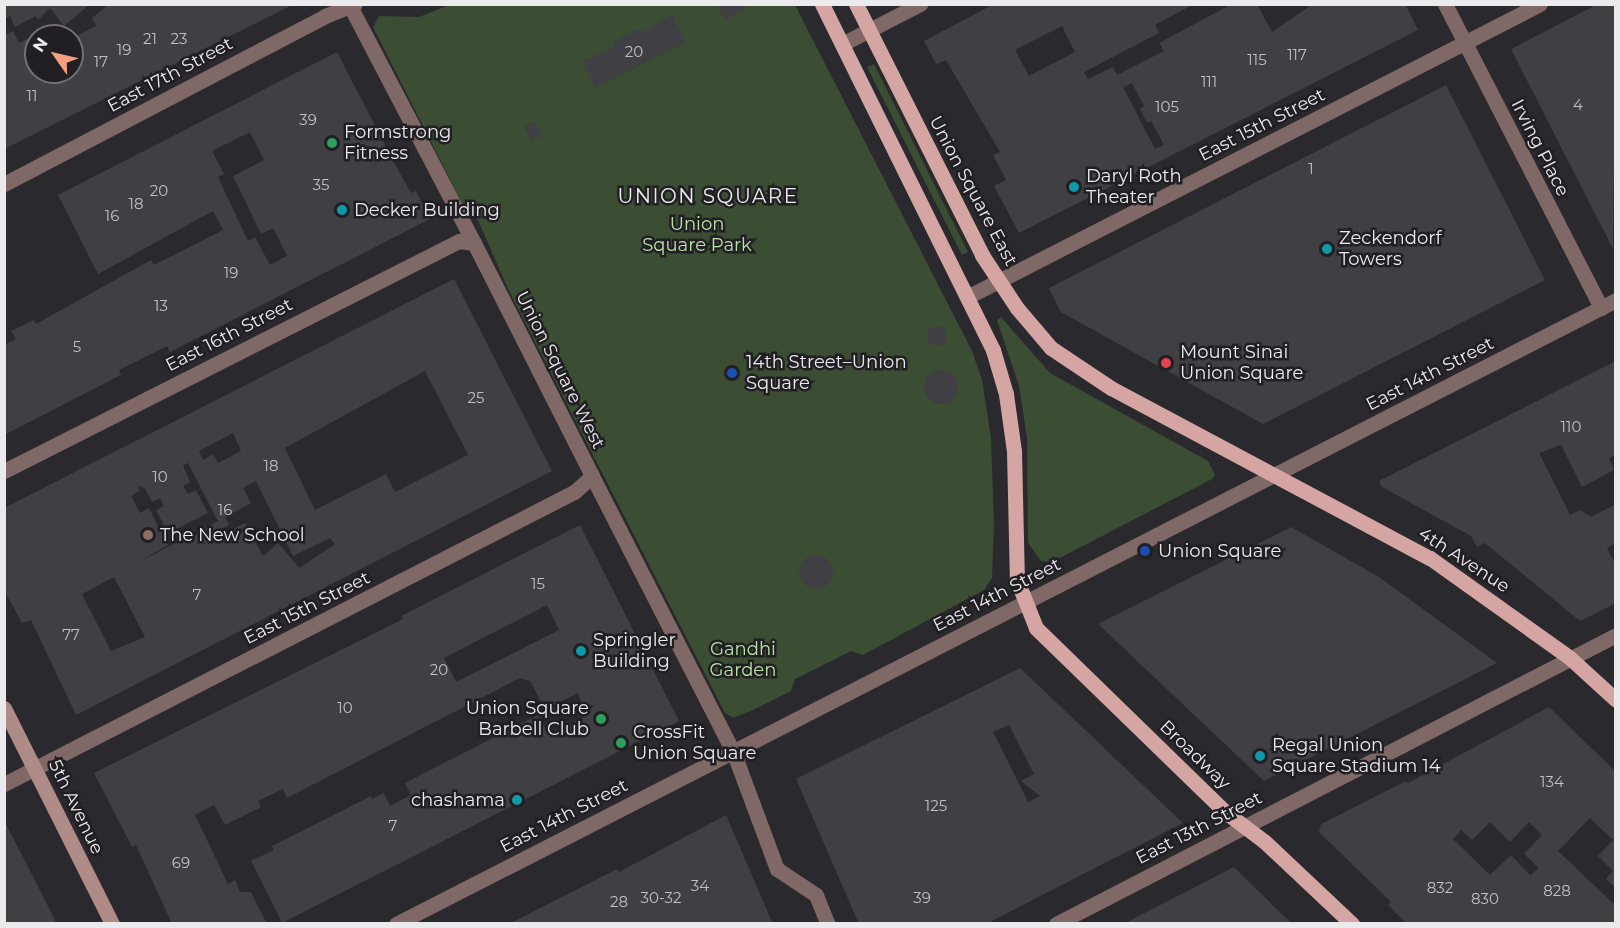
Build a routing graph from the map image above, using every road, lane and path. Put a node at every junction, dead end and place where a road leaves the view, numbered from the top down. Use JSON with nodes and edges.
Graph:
{"nodes":[{"id":1,"x":822,"y":4,"type":"edge"},
{"id":2,"x":856,"y":4,"type":"edge"},
{"id":3,"x":920,"y":4,"type":"edge"},
{"id":4,"x":1445,"y":4,"type":"edge"},
{"id":5,"x":1540,"y":4,"type":"edge"},
{"id":6,"x":351,"y":5,"type":"edge"},
{"id":7,"x":868,"y":31,"type":"junction"},
{"id":8,"x":1465,"y":43,"type":"junction"},
{"id":9,"x":842,"y":44,"type":"junction"},
{"id":10,"x":4,"y":184,"type":"edge"},
{"id":11,"x":474,"y":243,"type":"junction"},
{"id":12,"x":999,"y":281,"type":"junction"},
{"id":13,"x":969,"y":296,"type":"junction"},
{"id":14,"x":1616,"y":300,"type":"edge"},
{"id":15,"x":1600,"y":308,"type":"junction"},
{"id":16,"x":4,"y":471,"type":"edge"},
{"id":17,"x":1277,"y":475,"type":"junction"},
{"id":18,"x":592,"y":476,"type":"junction"},
{"id":19,"x":1025,"y":603,"type":"junction"},
{"id":20,"x":1616,"y":635,"type":"edge"},
{"id":21,"x":1570,"y":658,"type":"junction"},
{"id":22,"x":1616,"y":700,"type":"edge"},
{"id":23,"x":4,"y":708,"type":"edge"},
{"id":24,"x":733,"y":751,"type":"junction"},
{"id":25,"x":36,"y":770,"type":"junction"},
{"id":26,"x":4,"y":784,"type":"edge"},
{"id":27,"x":1246,"y":826,"type":"junction"},
{"id":28,"x":112,"y":924,"type":"edge"},
{"id":29,"x":396,"y":924,"type":"edge"},
{"id":30,"x":828,"y":924,"type":"edge"},
{"id":31,"x":1056,"y":924,"type":"edge"},
{"id":32,"x":1352,"y":924,"type":"edge"}],
"edges":[{"from":1,"to":9,"type":"main road"},
{"from":2,"to":7,"type":"main road","name":"Union Square East"},
{"from":3,"to":7,"type":"street"},
{"from":4,"to":8,"type":"street","name":"Irving Place"},
{"from":5,"to":8,"type":"street","name":"East 15th Street"},
{"from":6,"to":10,"type":"street","name":"East 17th Street"},
{"from":6,"to":11,"type":"street","name":"Union Square West"},
{"from":7,"to":9,"type":"street"},
{"from":7,"to":12,"type":"main road","name":"Union Square East"},
{"from":8,"to":12,"type":"street","name":"East 15th Street"},
{"from":8,"to":15,"type":"street","name":"Irving Place"},
{"from":9,"to":13,"type":"main road"},
{"from":11,"to":16,"type":"street","name":"East 16th Street"},
{"from":11,"to":18,"type":"street","name":"Union Square West"},
{"from":12,"to":13,"type":"street","name":"East 15th Street"},
{"from":12,"to":17,"type":"main road","name":"Union Square East"},
{"from":13,"to":19,"type":"main road"},
{"from":14,"to":15,"type":"street","name":"East 14th Street"},
{"from":15,"to":17,"type":"street","name":"East 14th Street"},
{"from":17,"to":19,"type":"street","name":"East 14th Street"},
{"from":17,"to":21,"type":"main road","name":"4th Avenue"},
{"from":18,"to":24,"type":"street","name":"Union Square West"},
{"from":18,"to":25,"type":"street","name":"East 15th Street"},
{"from":19,"to":24,"type":"street","name":"East 14th Street"},
{"from":19,"to":27,"type":"main road","name":"Broadway"},
{"from":20,"to":21,"type":"street","name":"East 13th Street"},
{"from":21,"to":22,"type":"main road","name":"4th Avenue"},
{"from":21,"to":27,"type":"street","name":"East 13th Street"},
{"from":23,"to":25,"type":"main road","name":"5th Avenue"},
{"from":24,"to":29,"type":"street","name":"East 14th Street"},
{"from":24,"to":30,"type":"street","name":"Union Square West"},
{"from":25,"to":26,"type":"street","name":"East 15th Street"},
{"from":25,"to":28,"type":"main road","name":"5th Avenue"},
{"from":27,"to":31,"type":"street","name":"East 13th Street"},
{"from":27,"to":32,"type":"main road","name":"Broadway"}]}
